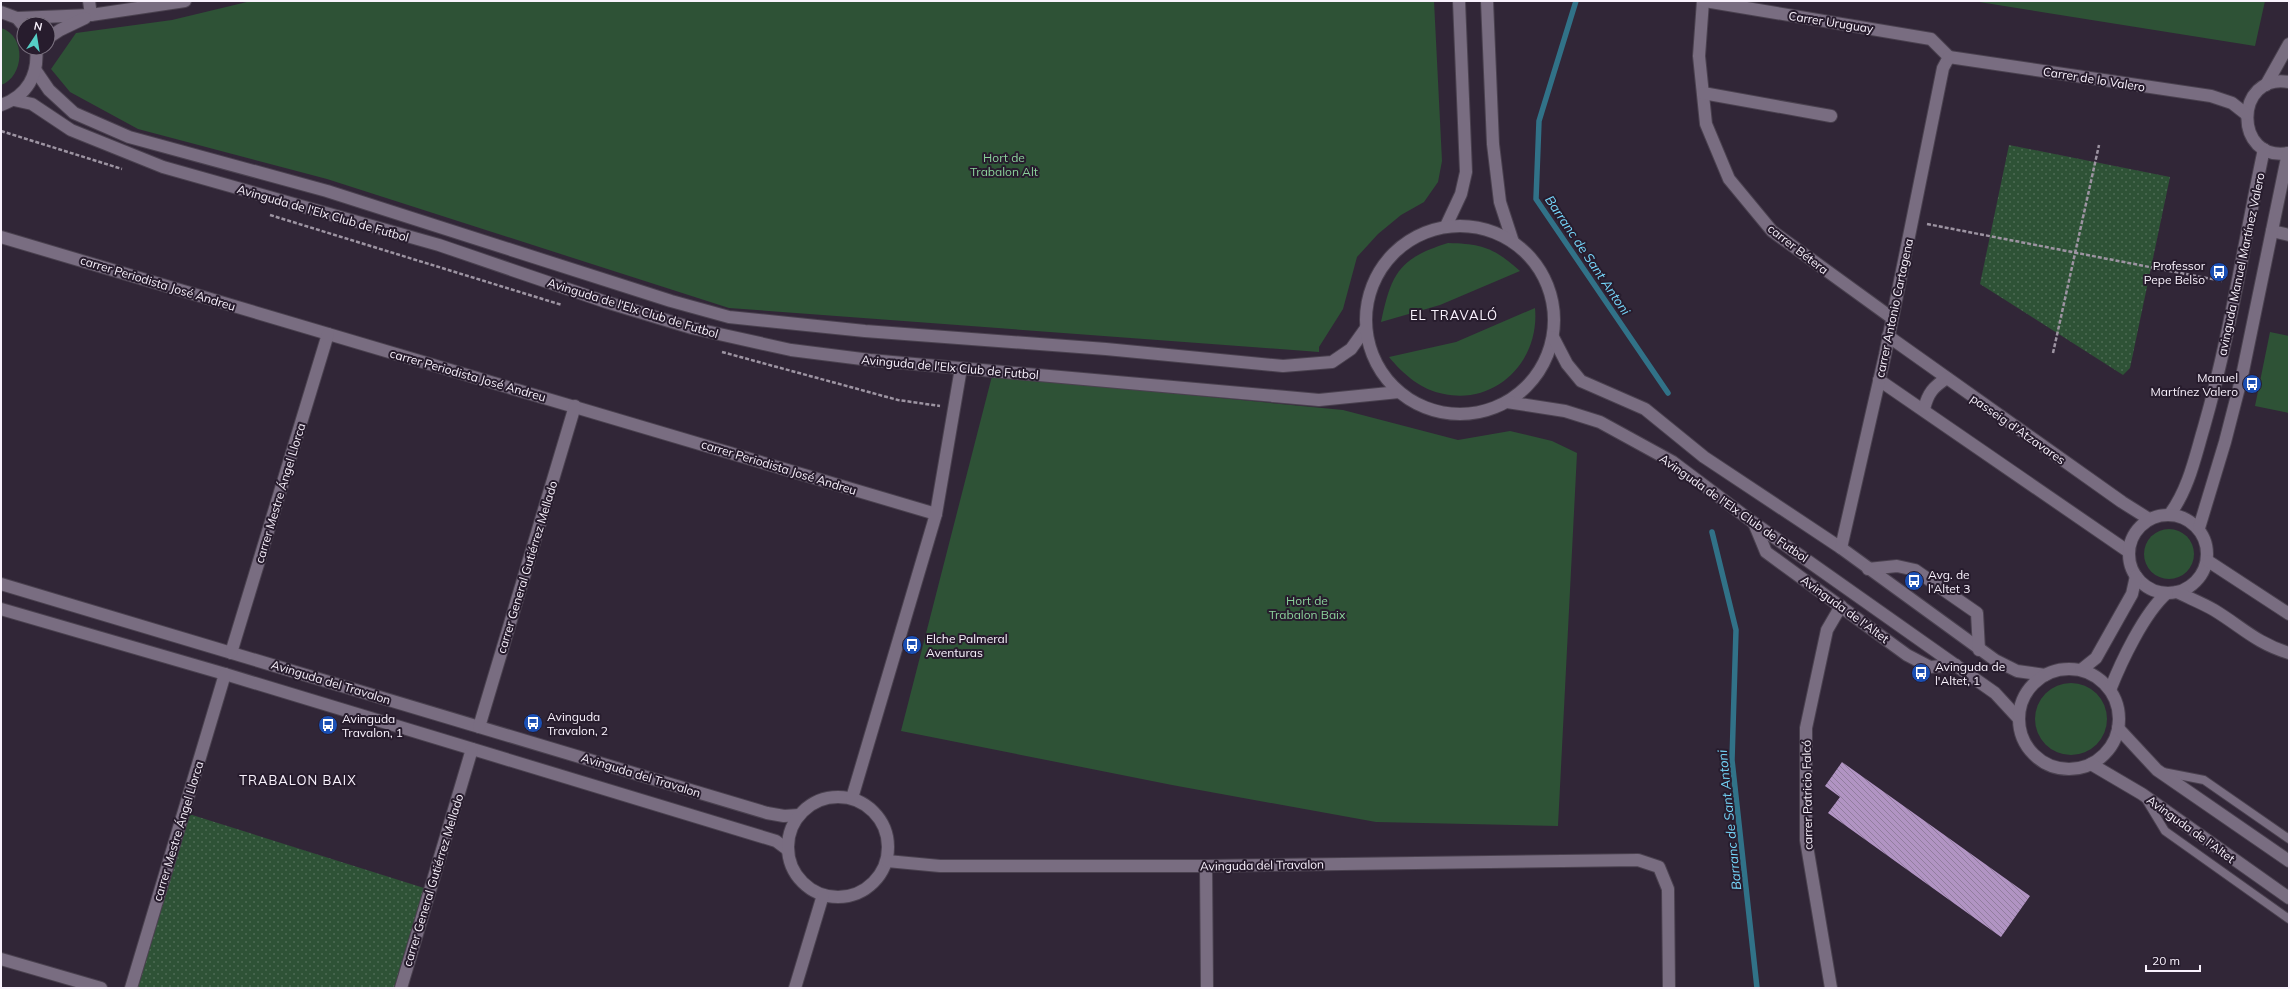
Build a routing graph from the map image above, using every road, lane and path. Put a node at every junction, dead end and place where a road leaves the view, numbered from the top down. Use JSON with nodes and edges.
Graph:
{"nodes":[{"id":1,"x":89,"y":1,"type":"edge"},
{"id":2,"x":184,"y":1,"type":"edge"},
{"id":3,"x":1459,"y":1,"type":"edge"},
{"id":4,"x":1487,"y":1,"type":"edge"},
{"id":5,"x":1704,"y":1,"type":"edge"},
{"id":6,"x":1,"y":12,"type":"edge"},
{"id":7,"x":91,"y":15,"type":"junction"},
{"id":8,"x":56,"y":18,"type":"edge"},
{"id":9,"x":16,"y":20,"type":"edge"},
{"id":10,"x":56,"y":33,"type":"edge"},
{"id":11,"x":2289,"y":44,"type":"edge"},
{"id":12,"x":36,"y":56,"type":"edge"},
{"id":13,"x":1949,"y":57,"type":"junction"},
{"id":14,"x":36,"y":71,"type":"junction"},
{"id":15,"x":2289,"y":82,"type":"edge"},
{"id":16,"x":2266,"y":85,"type":"junction"},
{"id":17,"x":1703,"y":93,"type":"junction"},
{"id":18,"x":14,"y":100,"type":"junction"},
{"id":19,"x":1,"y":105,"type":"edge"},
{"id":20,"x":2246,"y":114,"type":"junction"},
{"id":21,"x":1831,"y":116,"type":"dead end"},
{"id":22,"x":1,"y":131,"type":"edge"},
{"id":23,"x":2099,"y":145,"type":"dead end"},
{"id":24,"x":2264,"y":149,"type":"junction"},
{"id":25,"x":2288,"y":153,"type":"edge"},
{"id":26,"x":129,"y":171,"type":"dead end"},
{"id":27,"x":266,"y":214,"type":"dead end"},
{"id":28,"x":1912,"y":222,"type":"junction"},
{"id":29,"x":1446,"y":226,"type":"junction"},
{"id":30,"x":2272,"y":231,"type":"junction"},
{"id":31,"x":2289,"y":235,"type":"edge"},
{"id":32,"x":1,"y":237,"type":"edge"},
{"id":33,"x":1513,"y":242,"type":"junction"},
{"id":34,"x":2075,"y":252,"type":"junction"},
{"id":35,"x":2237,"y":284,"type":"junction"},
{"id":36,"x":564,"y":305,"type":"dead end"},
{"id":37,"x":1892,"y":318,"type":"junction"},
{"id":38,"x":1366,"y":328,"type":"junction"},
{"id":39,"x":328,"y":334,"type":"junction"},
{"id":40,"x":1888,"y":336,"type":"junction"},
{"id":41,"x":1553,"y":337,"type":"junction"},
{"id":42,"x":717,"y":350,"type":"dead end"},
{"id":43,"x":2053,"y":353,"type":"dead end"},
{"id":44,"x":961,"y":368,"type":"junction"},
{"id":45,"x":1947,"y":378,"type":"junction"},
{"id":46,"x":1879,"y":380,"type":"junction"},
{"id":47,"x":1399,"y":392,"type":"junction"},
{"id":48,"x":1507,"y":402,"type":"junction"},
{"id":49,"x":575,"y":406,"type":"junction"},
{"id":50,"x":954,"y":409,"type":"junction"},
{"id":51,"x":1924,"y":409,"type":"junction"},
{"id":52,"x":936,"y":514,"type":"junction"},
{"id":53,"x":2170,"y":514,"type":"junction"},
{"id":54,"x":2149,"y":519,"type":"junction"},
{"id":55,"x":1754,"y":523,"type":"junction"},
{"id":56,"x":2199,"y":528,"type":"junction"},
{"id":57,"x":1841,"y":548,"type":"junction"},
{"id":58,"x":2129,"y":552,"type":"junction"},
{"id":59,"x":2208,"y":561,"type":"junction"},
{"id":60,"x":1868,"y":569,"type":"junction"},
{"id":61,"x":2136,"y":576,"type":"junction"},
{"id":62,"x":1,"y":584,"type":"edge"},
{"id":63,"x":1844,"y":585,"type":"joint"},
{"id":64,"x":2172,"y":593,"type":"junction"},
{"id":65,"x":1841,"y":606,"type":"junction"},
{"id":66,"x":1,"y":609,"type":"edge"},
{"id":67,"x":2289,"y":614,"type":"edge"},
{"id":68,"x":1979,"y":650,"type":"junction"},
{"id":69,"x":231,"y":653,"type":"junction"},
{"id":70,"x":2289,"y":653,"type":"edge"},
{"id":71,"x":1956,"y":666,"type":"junction"},
{"id":72,"x":2081,"y":670,"type":"junction"},
{"id":73,"x":225,"y":674,"type":"junction"},
{"id":74,"x":2045,"y":675,"type":"junction"},
{"id":75,"x":2110,"y":690,"type":"junction"},
{"id":76,"x":2019,"y":720,"type":"junction"},
{"id":77,"x":479,"y":727,"type":"junction"},
{"id":78,"x":2118,"y":728,"type":"junction"},
{"id":79,"x":472,"y":749,"type":"junction"},
{"id":80,"x":2091,"y":764,"type":"junction"},
{"id":81,"x":2157,"y":770,"type":"junction"},
{"id":82,"x":2142,"y":794,"type":"junction"},
{"id":83,"x":852,"y":798,"type":"junction"},
{"id":84,"x":799,"y":815,"type":"junction"},
{"id":85,"x":2289,"y":839,"type":"edge"},
{"id":86,"x":788,"y":850,"type":"junction"},
{"id":87,"x":887,"y":861,"type":"junction"},
{"id":88,"x":2289,"y":861,"type":"edge"},
{"id":89,"x":1206,"y":866,"type":"junction"},
{"id":90,"x":823,"y":895,"type":"junction"},
{"id":91,"x":2289,"y":898,"type":"edge"},
{"id":92,"x":2289,"y":919,"type":"edge"},
{"id":93,"x":1,"y":959,"type":"edge"},
{"id":94,"x":101,"y":988,"type":"edge"},
{"id":95,"x":131,"y":988,"type":"edge"},
{"id":96,"x":401,"y":988,"type":"edge"},
{"id":97,"x":795,"y":988,"type":"edge"},
{"id":98,"x":1207,"y":988,"type":"edge"},
{"id":99,"x":1669,"y":988,"type":"edge"},
{"id":100,"x":1831,"y":988,"type":"edge"}],
"edges":[{"from":1,"to":7,"type":"street"},
{"from":2,"to":7,"type":"street"},
{"from":3,"to":29,"type":"street"},
{"from":4,"to":33,"type":"street"},
{"from":5,"to":13,"type":"street","name":"Carrer Uruguay"},
{"from":5,"to":17,"type":"street","name":"carrer Bétera"},
{"from":6,"to":9,"type":"street"},
{"from":7,"to":8,"type":"street"},
{"from":7,"to":10,"type":"street"},
{"from":11,"to":16,"type":"street"},
{"from":12,"to":14,"type":"street"},
{"from":13,"to":20,"type":"street","name":"Carrer de lo Valero"},
{"from":13,"to":28,"type":"street","name":"carrer Antonio Cartagena"},
{"from":14,"to":18,"type":"street"},
{"from":14,"to":38,"type":"street","name":"Avinguda de l'Elx Club de Futbol"},
{"from":15,"to":16,"type":"street"},
{"from":16,"to":20,"type":"street"},
{"from":17,"to":21,"type":"street"},
{"from":17,"to":37,"type":"street","name":"carrer Bétera"},
{"from":18,"to":19,"type":"street"},
{"from":18,"to":44,"type":"street","name":"Avinguda de l'Elx Club de Futbol"},
{"from":20,"to":24,"type":"street"},
{"from":22,"to":26,"type":"path"},
{"from":23,"to":34,"type":"path"},
{"from":24,"to":25,"type":"street"},
{"from":24,"to":35,"type":"street","name":"avinguda Manuel Martínez Valero"},
{"from":25,"to":30,"type":"street","name":"avinguda Manuel Martínez Valero"},
{"from":27,"to":36,"type":"path"},
{"from":28,"to":34,"type":"path"},
{"from":28,"to":37,"type":"street","name":"carrer Antonio Cartagena"},
{"from":29,"to":33,"type":"street"},
{"from":29,"to":38,"type":"street"},
{"from":30,"to":31,"type":"street"},
{"from":30,"to":56,"type":"street","name":"avinguda Manuel Martínez Valero"},
{"from":32,"to":39,"type":"street","name":"carrer Periodista José Andreu"},
{"from":33,"to":41,"type":"street"},
{"from":34,"to":35,"type":"path"},
{"from":34,"to":43,"type":"path"},
{"from":35,"to":53,"type":"street","name":"avinguda Manuel Martínez Valero"},
{"from":37,"to":40,"type":"street","name":"carrer Antonio Cartagena"},
{"from":38,"to":47,"type":"street"},
{"from":39,"to":49,"type":"street","name":"carrer Periodista José Andreu"},
{"from":39,"to":69,"type":"street","name":"carrer Mestre Ángel Llorca"},
{"from":40,"to":45,"type":"street","name":"passeig d'Atzavares"},
{"from":40,"to":46,"type":"street","name":"carrer Antonio Cartagena"},
{"from":41,"to":48,"type":"street"},
{"from":41,"to":57,"type":"street","name":"Avinguda de l'Elx Club de Futbol"},
{"from":42,"to":50,"type":"path"},
{"from":44,"to":47,"type":"street","name":"Avinguda de l'Elx Club de Futbol"},
{"from":44,"to":50,"type":"street"},
{"from":45,"to":51,"type":"street"},
{"from":45,"to":54,"type":"street","name":"passeig d'Atzavares"},
{"from":46,"to":51,"type":"street"},
{"from":46,"to":57,"type":"street","name":"carrer Antonio Cartagena"},
{"from":47,"to":48,"type":"street"},
{"from":48,"to":55,"type":"street","name":"Avinguda de l'Elx Club de Futbol"},
{"from":49,"to":52,"type":"street","name":"carrer Periodista José Andreu"},
{"from":49,"to":77,"type":"street","name":"carrer General Gutiérrez Mellado"},
{"from":50,"to":52,"type":"street"},
{"from":51,"to":58,"type":"street"},
{"from":52,"to":83,"type":"street"},
{"from":53,"to":54,"type":"street"},
{"from":53,"to":56,"type":"street"},
{"from":54,"to":58,"type":"street"},
{"from":55,"to":63,"type":"street","name":"Avinguda de l'Elx Club de Futbol"},
{"from":55,"to":65,"type":"street","name":"Avinguda de l'Altet"},
{"from":56,"to":59,"type":"street"},
{"from":57,"to":60,"type":"street"},
{"from":58,"to":61,"type":"street"},
{"from":59,"to":64,"type":"street"},
{"from":59,"to":67,"type":"street"},
{"from":60,"to":68,"type":"street"},
{"from":60,"to":68,"type":"street"},
{"from":61,"to":64,"type":"street"},
{"from":61,"to":72,"type":"street"},
{"from":62,"to":69,"type":"street","name":"Avinguda del Travalon"},
{"from":63,"to":71,"type":"street","name":"Avinguda de l'Altet"},
{"from":64,"to":70,"type":"street"},
{"from":64,"to":75,"type":"street"},
{"from":65,"to":71,"type":"street","name":"Avinguda de l'Altet"},
{"from":65,"to":100,"type":"street","name":"carrer Patricio Falcó"},
{"from":66,"to":73,"type":"street","name":"Avinguda del Travalon"},
{"from":68,"to":74,"type":"street"},
{"from":69,"to":77,"type":"street","name":"Avinguda del Travalon"},
{"from":71,"to":76,"type":"street","name":"Avinguda de l'Altet"},
{"from":72,"to":74,"type":"street"},
{"from":72,"to":75,"type":"street"},
{"from":73,"to":79,"type":"street","name":"Avinguda del Travalon"},
{"from":73,"to":95,"type":"street","name":"carrer Mestre Ángel Llorca"},
{"from":74,"to":76,"type":"street"},
{"from":75,"to":78,"type":"street"},
{"from":76,"to":80,"type":"street"},
{"from":77,"to":84,"type":"street","name":"Avinguda del Travalon"},
{"from":78,"to":80,"type":"street"},
{"from":78,"to":81,"type":"street"},
{"from":79,"to":86,"type":"street","name":"Avinguda del Travalon"},
{"from":79,"to":96,"type":"street","name":"carrer General Gutiérrez Mellado"},
{"from":80,"to":82,"type":"street","name":"Avinguda de l'Altet"},
{"from":81,"to":85,"type":"lane"},
{"from":81,"to":88,"type":"street"},
{"from":82,"to":91,"type":"street","name":"Avinguda de l'Altet"},
{"from":82,"to":92,"type":"lane"},
{"from":83,"to":84,"type":"street"},
{"from":83,"to":87,"type":"street"},
{"from":84,"to":86,"type":"street"},
{"from":86,"to":90,"type":"street"},
{"from":87,"to":89,"type":"street","name":"Avinguda del Travalon"},
{"from":87,"to":90,"type":"street"},
{"from":89,"to":98,"type":"street"},
{"from":89,"to":99,"type":"street","name":"Avinguda del Travalon"},
{"from":90,"to":97,"type":"street"},
{"from":93,"to":94,"type":"street"}]}
